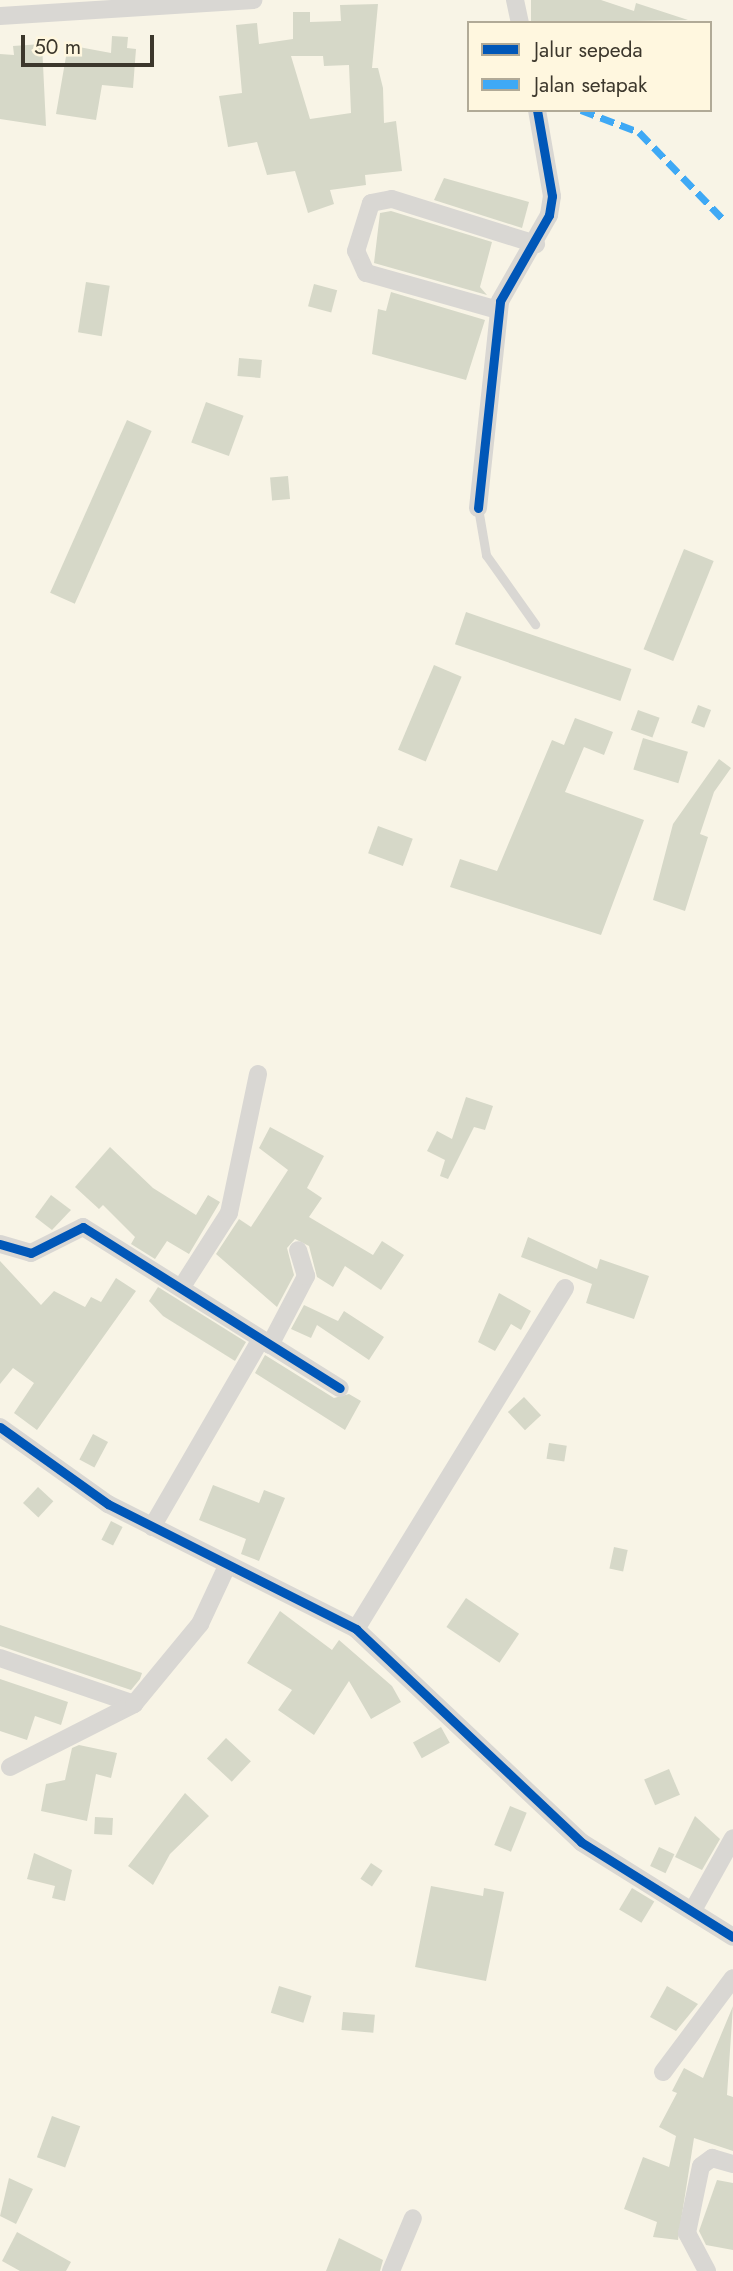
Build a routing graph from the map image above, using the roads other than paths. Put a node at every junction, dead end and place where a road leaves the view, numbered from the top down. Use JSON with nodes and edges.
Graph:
{"nodes":[{"id":1,"x":253,"y":0,"type":"edge"},
{"id":2,"x":515,"y":0,"type":"edge"},
{"id":3,"x":115,"y":6,"type":"edge"},
{"id":4,"x":0,"y":16,"type":"edge"},
{"id":5,"x":520,"y":21,"type":"edge"},
{"id":6,"x":537,"y":112,"type":"edge"},
{"id":7,"x":536,"y":244,"type":"junction"},
{"id":8,"x":498,"y":310,"type":"junction"},
{"id":9,"x":478,"y":508,"type":"joint"},
{"id":10,"x":535,"y":624,"type":"dead end"},
{"id":11,"x":258,"y":1074,"type":"dead end"},
{"id":12,"x":0,"y":1244,"type":"edge"},
{"id":13,"x":298,"y":1250,"type":"dead end"},
{"id":14,"x":183,"y":1285,"type":"junction"},
{"id":15,"x":565,"y":1288,"type":"dead end"},
{"id":16,"x":265,"y":1342,"type":"junction"},
{"id":17,"x":340,"y":1388,"type":"dead end"},
{"id":18,"x":0,"y":1426,"type":"edge"},
{"id":19,"x":152,"y":1527,"type":"junction"},
{"id":20,"x":227,"y":1566,"type":"junction"},
{"id":21,"x":356,"y":1629,"type":"junction"},
{"id":22,"x":0,"y":1658,"type":"edge"},
{"id":23,"x":134,"y":1704,"type":"junction"},
{"id":24,"x":10,"y":1767,"type":"dead end"},
{"id":25,"x":733,"y":1838,"type":"edge"},
{"id":26,"x":693,"y":1910,"type":"junction"},
{"id":27,"x":733,"y":1937,"type":"edge"},
{"id":28,"x":733,"y":1978,"type":"edge"},
{"id":29,"x":663,"y":2072,"type":"dead end"},
{"id":30,"x":733,"y":2164,"type":"edge"},
{"id":31,"x":413,"y":2218,"type":"dead end"},
{"id":32,"x":391,"y":2271,"type":"edge"},
{"id":33,"x":707,"y":2271,"type":"edge"}],
"edges":[{"from":1,"to":3,"type":"street"},
{"from":2,"to":5,"type":"street"},
{"from":3,"to":4,"type":"street"},
{"from":6,"to":7,"type":"street"},
{"from":7,"to":8,"type":"street"},
{"from":7,"to":8,"type":"street"},
{"from":8,"to":9,"type":"street"},
{"from":9,"to":10,"type":"lane"},
{"from":11,"to":14,"type":"street"},
{"from":12,"to":14,"type":"street"},
{"from":13,"to":16,"type":"street"},
{"from":14,"to":16,"type":"street"},
{"from":15,"to":21,"type":"street"},
{"from":16,"to":17,"type":"street"},
{"from":16,"to":19,"type":"street"},
{"from":18,"to":19,"type":"street"},
{"from":19,"to":20,"type":"street"},
{"from":20,"to":21,"type":"street"},
{"from":20,"to":23,"type":"street"},
{"from":21,"to":26,"type":"street"},
{"from":22,"to":23,"type":"street"},
{"from":23,"to":24,"type":"street"},
{"from":25,"to":26,"type":"street"},
{"from":26,"to":27,"type":"street"},
{"from":28,"to":29,"type":"street"},
{"from":30,"to":33,"type":"street"},
{"from":31,"to":32,"type":"street"}]}
